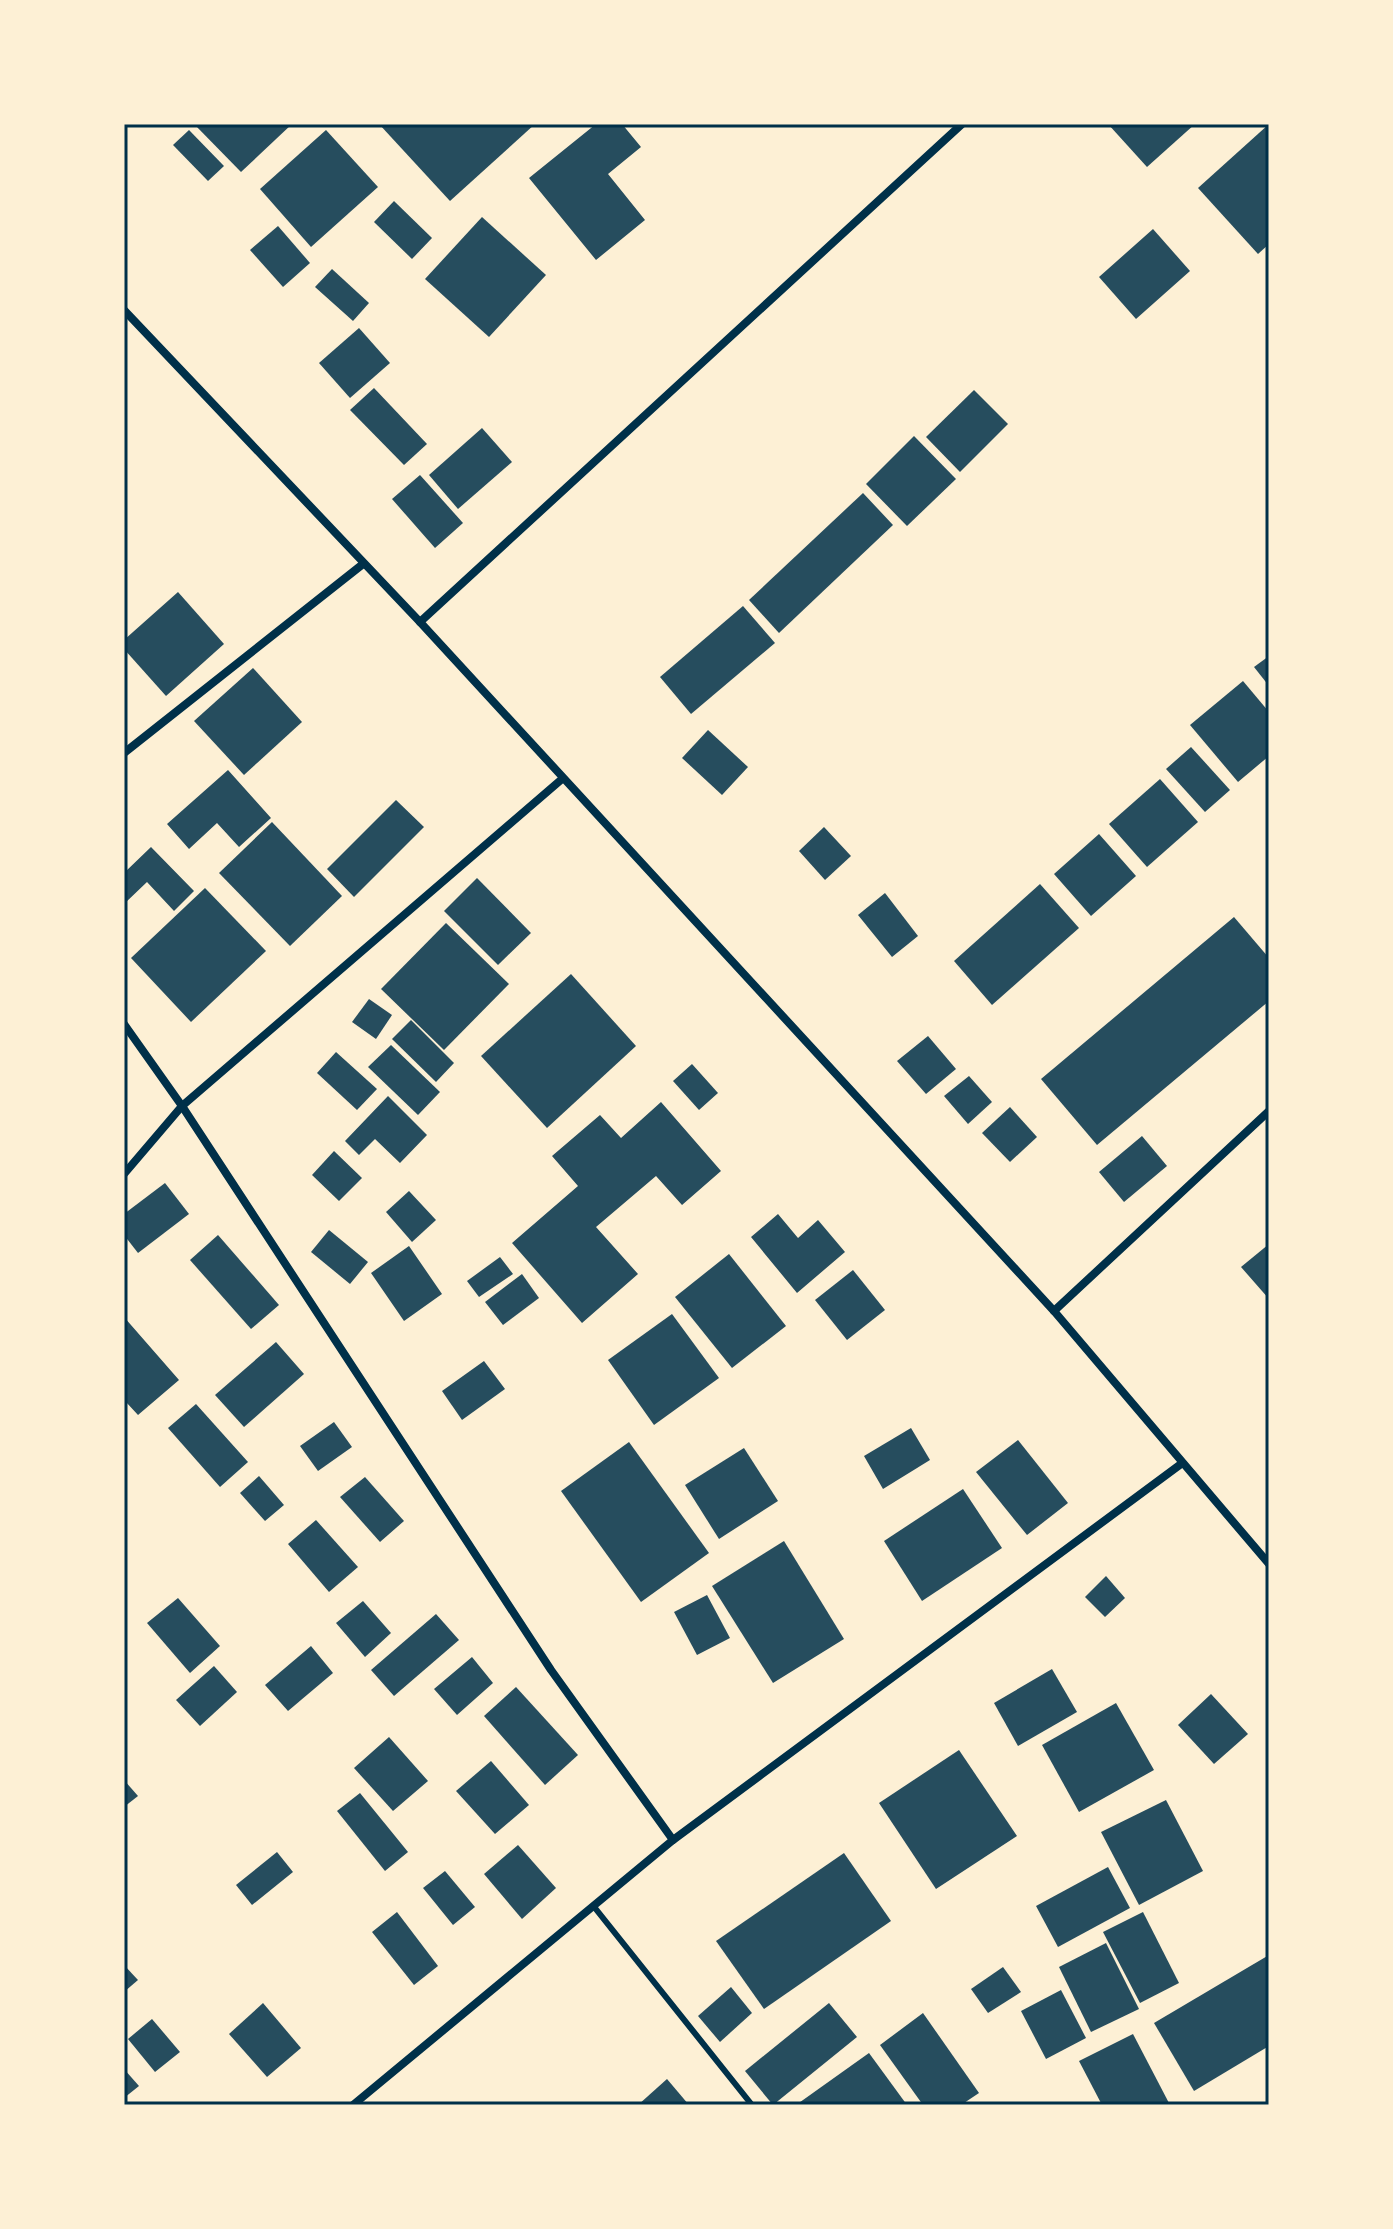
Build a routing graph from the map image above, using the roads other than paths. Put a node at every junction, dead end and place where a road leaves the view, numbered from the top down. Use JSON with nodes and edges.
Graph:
{"nodes":[{"id":1,"x":962,"y":124,"type":"edge"},
{"id":2,"x":124,"y":310,"type":"edge"},
{"id":3,"x":363,"y":564,"type":"junction"},
{"id":4,"x":420,"y":622,"type":"junction"},
{"id":5,"x":124,"y":753,"type":"edge"},
{"id":6,"x":562,"y":779,"type":"junction"},
{"id":7,"x":124,"y":1024,"type":"edge"},
{"id":8,"x":182,"y":1106,"type":"junction"},
{"id":9,"x":1269,"y":1111,"type":"edge"},
{"id":10,"x":124,"y":1174,"type":"edge"},
{"id":11,"x":1054,"y":1311,"type":"junction"},
{"id":12,"x":1181,"y":1464,"type":"junction"},
{"id":13,"x":1269,"y":1564,"type":"edge"},
{"id":14,"x":673,"y":1840,"type":"junction"},
{"id":15,"x":595,"y":1908,"type":"junction"},
{"id":16,"x":353,"y":2105,"type":"edge"},
{"id":17,"x":752,"y":2105,"type":"edge"}],
"edges":[{"from":1,"to":4,"type":"street"},
{"from":2,"to":3,"type":"street"},
{"from":3,"to":4,"type":"street"},
{"from":3,"to":5,"type":"street"},
{"from":4,"to":6,"type":"street"},
{"from":6,"to":8,"type":"street"},
{"from":6,"to":11,"type":"street"},
{"from":7,"to":8,"type":"street"},
{"from":8,"to":10,"type":"street"},
{"from":8,"to":14,"type":"street"},
{"from":9,"to":11,"type":"street"},
{"from":11,"to":12,"type":"street"},
{"from":12,"to":13,"type":"street"},
{"from":12,"to":14,"type":"street"},
{"from":14,"to":15,"type":"street"},
{"from":15,"to":16,"type":"street"},
{"from":15,"to":17,"type":"lane"}]}
